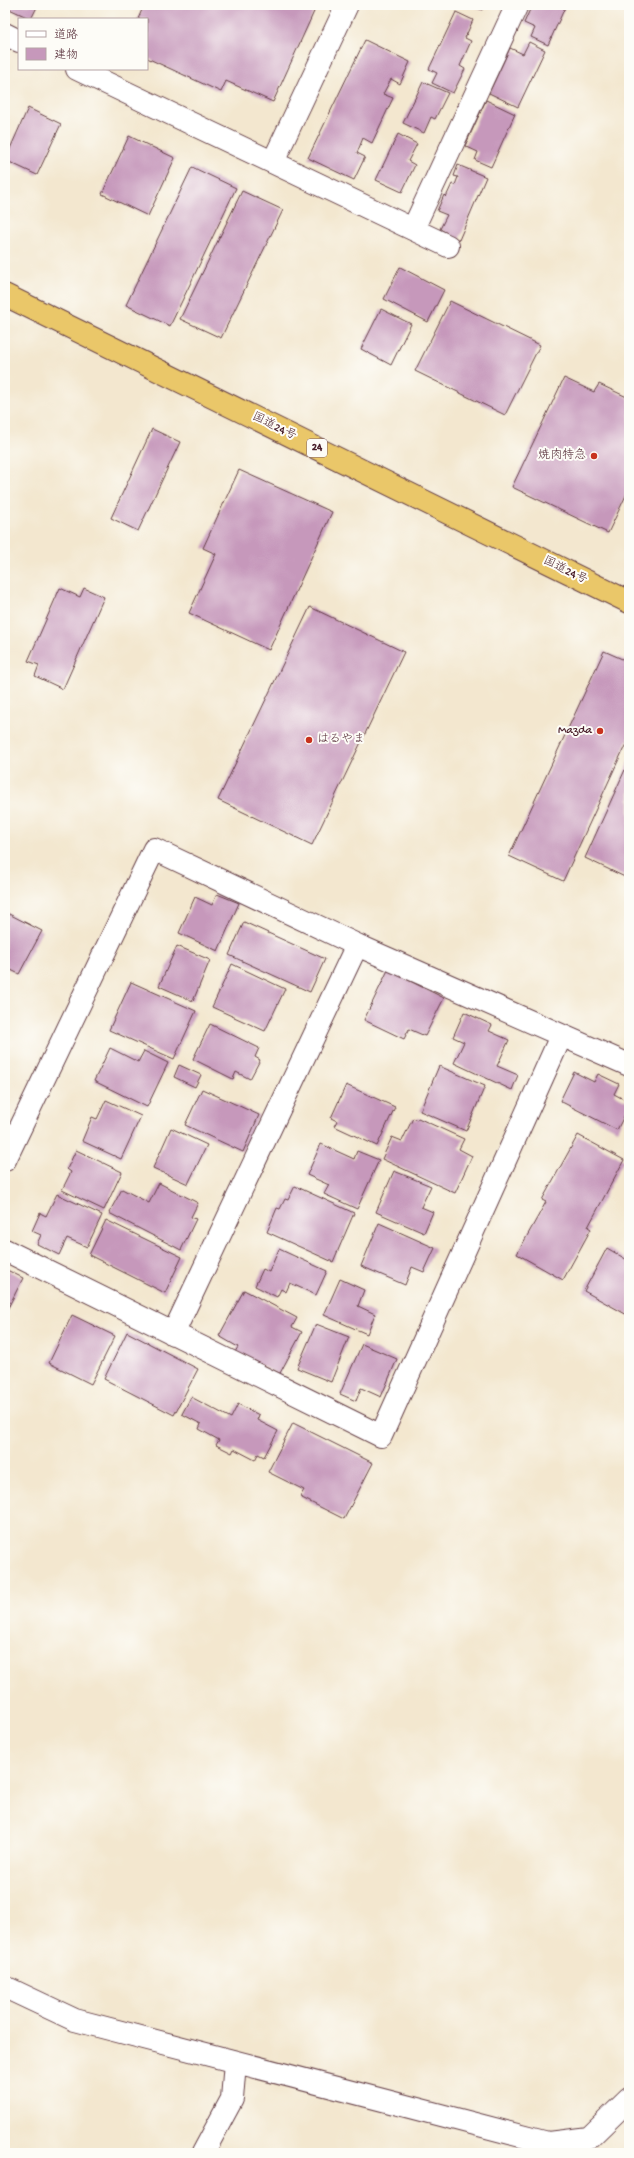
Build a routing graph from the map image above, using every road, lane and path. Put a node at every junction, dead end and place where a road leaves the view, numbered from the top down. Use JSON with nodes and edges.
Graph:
{"nodes":[{"id":1,"x":347,"y":5,"type":"edge"},
{"id":2,"x":517,"y":5,"type":"edge"},
{"id":3,"x":5,"y":34,"type":"edge"},
{"id":4,"x":18,"y":40,"type":"edge"},
{"id":5,"x":79,"y":70,"type":"edge"},
{"id":6,"x":273,"y":162,"type":"junction"},
{"id":7,"x":412,"y":229,"type":"junction"},
{"id":8,"x":448,"y":246,"type":"dead end"},
{"id":9,"x":5,"y":295,"type":"edge"},
{"id":10,"x":629,"y":602,"type":"edge"},
{"id":11,"x":357,"y":946,"type":"junction"},
{"id":12,"x":561,"y":1036,"type":"junction"},
{"id":13,"x":629,"y":1064,"type":"edge"},
{"id":14,"x":5,"y":1160,"type":"edge"},
{"id":15,"x":5,"y":1250,"type":"edge"},
{"id":16,"x":173,"y":1334,"type":"junction"},
{"id":17,"x":5,"y":1987,"type":"edge"},
{"id":18,"x":234,"y":2062,"type":"junction"},
{"id":19,"x":629,"y":2099,"type":"edge"},
{"id":20,"x":549,"y":2148,"type":"edge"},
{"id":21,"x":203,"y":2153,"type":"edge"}],
"edges":[{"from":1,"to":6,"type":"street"},
{"from":2,"to":7,"type":"street"},
{"from":3,"to":4,"type":"street"},
{"from":5,"to":6,"type":"street"},
{"from":6,"to":7,"type":"street"},
{"from":7,"to":8,"type":"street"},
{"from":9,"to":10,"type":"highway","name":"国道24号","number":"24"},
{"from":11,"to":12,"type":"street"},
{"from":11,"to":14,"type":"street"},
{"from":11,"to":16,"type":"street"},
{"from":12,"to":13,"type":"street"},
{"from":12,"to":16,"type":"street"},
{"from":15,"to":16,"type":"street"},
{"from":17,"to":18,"type":"street"},
{"from":18,"to":20,"type":"street"},
{"from":18,"to":21,"type":"street"},
{"from":19,"to":20,"type":"street"}]}
